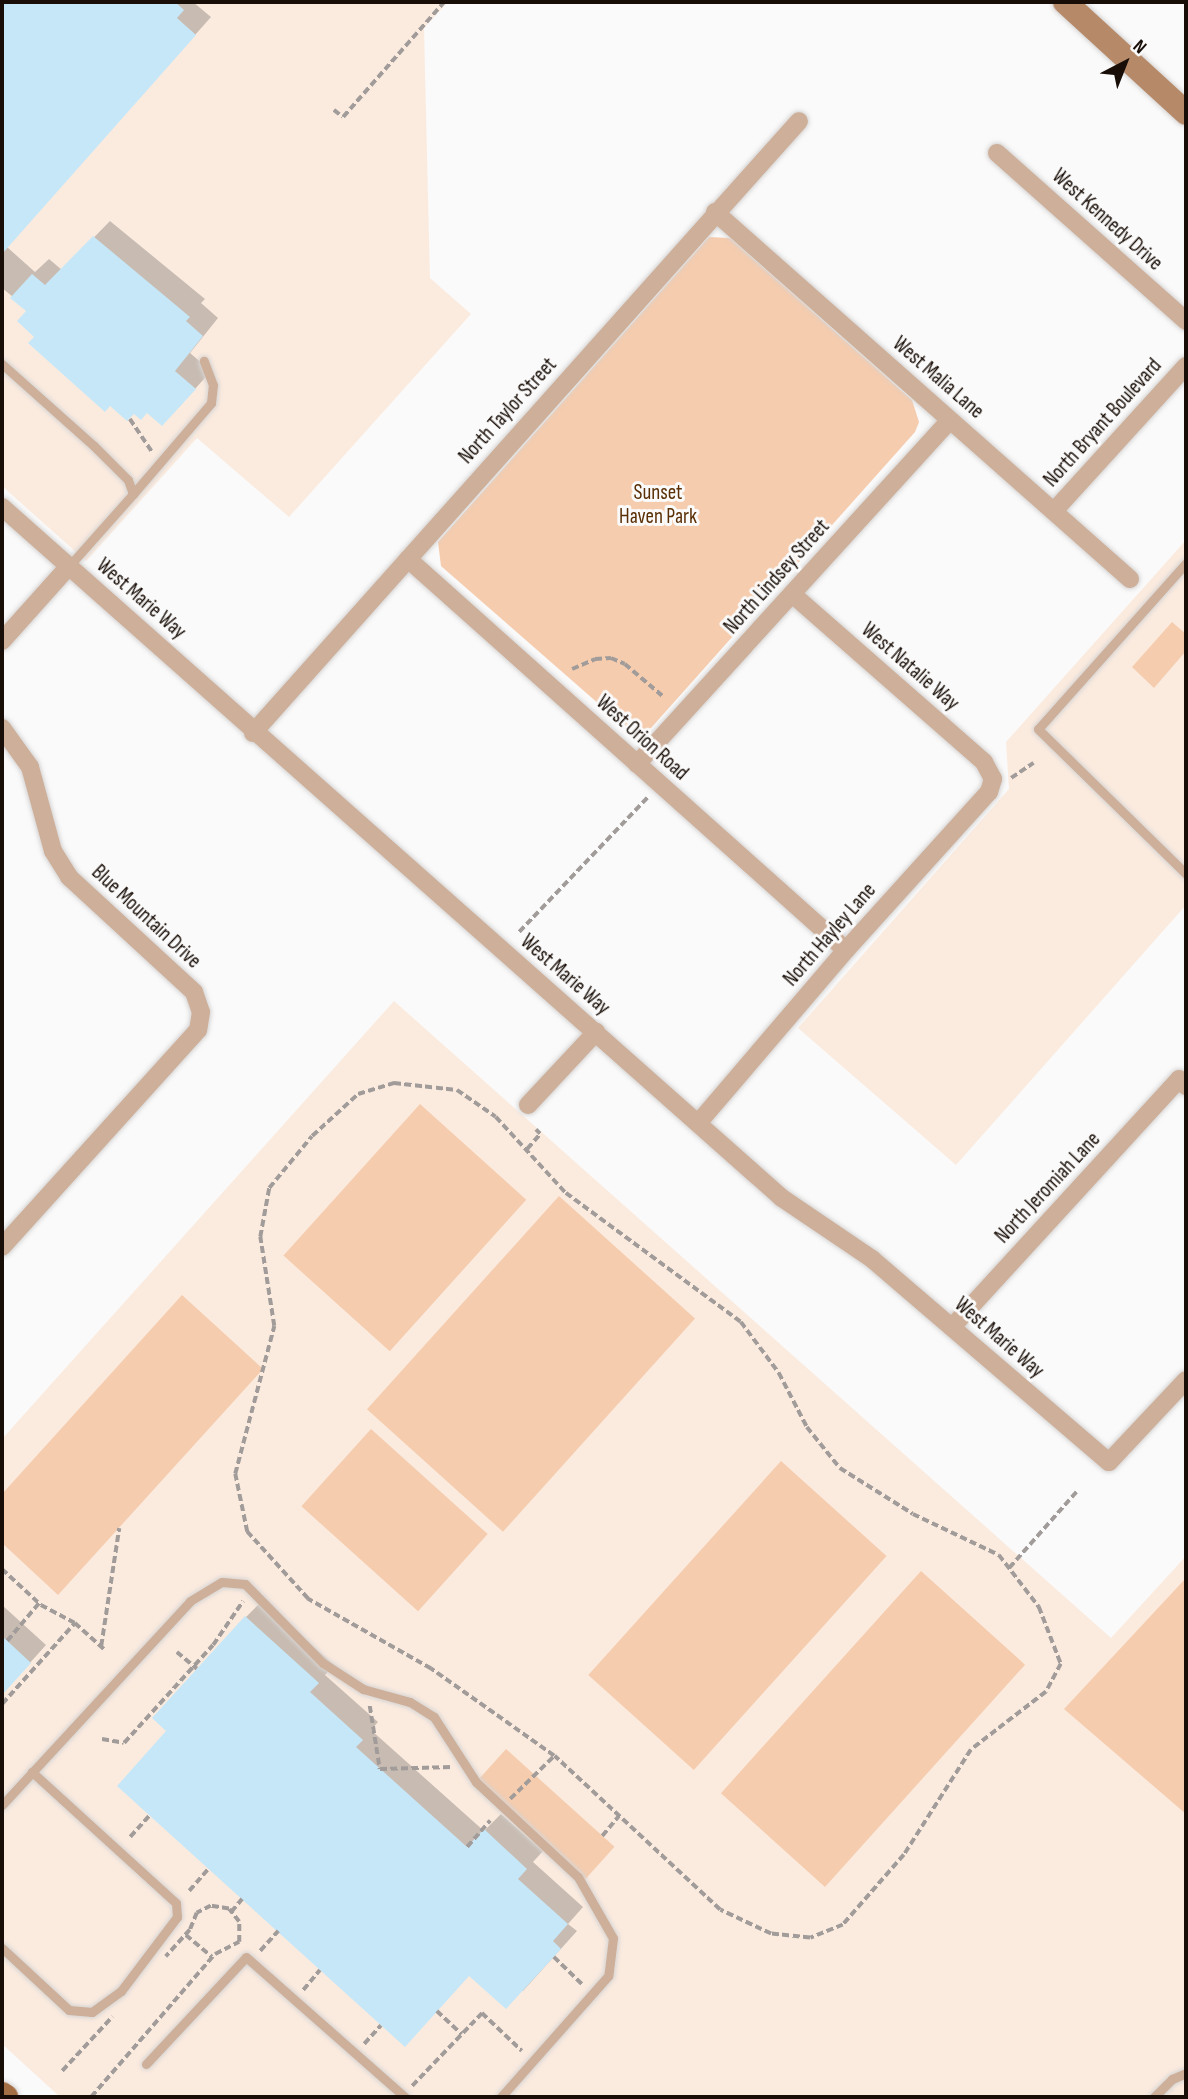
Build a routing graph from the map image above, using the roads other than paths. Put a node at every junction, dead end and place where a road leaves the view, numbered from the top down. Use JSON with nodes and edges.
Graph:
{"nodes":[{"id":1,"x":1065,"y":2,"type":"edge"},
{"id":2,"x":1186,"y":113,"type":"edge"},
{"id":3,"x":799,"y":121,"type":"dead end"},
{"id":4,"x":997,"y":153,"type":"dead end"},
{"id":5,"x":715,"y":212,"type":"junction"},
{"id":6,"x":1186,"y":321,"type":"edge"},
{"id":7,"x":204,"y":361,"type":"dead end"},
{"id":8,"x":2,"y":364,"type":"edge"},
{"id":9,"x":1186,"y":366,"type":"edge"},
{"id":10,"x":950,"y":420,"type":"junction"},
{"id":11,"x":133,"y":494,"type":"junction"},
{"id":12,"x":2,"y":507,"type":"edge"},
{"id":13,"x":1054,"y":511,"type":"junction"},
{"id":14,"x":408,"y":559,"type":"junction"},
{"id":15,"x":1186,"y":563,"type":"edge"},
{"id":16,"x":69,"y":566,"type":"junction"},
{"id":17,"x":1130,"y":579,"type":"dead end"},
{"id":18,"x":792,"y":594,"type":"junction"},
{"id":19,"x":2,"y":641,"type":"edge"},
{"id":20,"x":2,"y":728,"type":"edge"},
{"id":21,"x":253,"y":733,"type":"junction"},
{"id":22,"x":637,"y":764,"type":"junction"},
{"id":23,"x":1000,"y":780,"type":"joint"},
{"id":24,"x":1186,"y":874,"type":"edge"},
{"id":25,"x":846,"y":950,"type":"junction"},
{"id":26,"x":597,"y":1032,"type":"junction"},
{"id":27,"x":1183,"y":1082,"type":"edge"},
{"id":28,"x":528,"y":1105,"type":"dead end"},
{"id":29,"x":699,"y":1122,"type":"junction"},
{"id":30,"x":2,"y":1247,"type":"edge"},
{"id":31,"x":951,"y":1327,"type":"junction"},
{"id":32,"x":1186,"y":1380,"type":"edge"},
{"id":33,"x":33,"y":1772,"type":"junction"},
{"id":34,"x":2,"y":1805,"type":"edge"},
{"id":35,"x":2,"y":1948,"type":"edge"},
{"id":36,"x":146,"y":2064,"type":"dead end"},
{"id":37,"x":1186,"y":2073,"type":"edge"},
{"id":38,"x":405,"y":2097,"type":"edge"},
{"id":39,"x":501,"y":2097,"type":"edge"},
{"id":40,"x":1154,"y":2097,"type":"edge"}],
"edges":[{"from":1,"to":2,"type":"street"},
{"from":3,"to":5,"type":"street","name":"North Taylor Street"},
{"from":4,"to":6,"type":"street","name":"West Kennedy Drive"},
{"from":5,"to":10,"type":"street","name":"West Malia Lane"},
{"from":5,"to":14,"type":"street","name":"North Taylor Street"},
{"from":7,"to":11,"type":"lane"},
{"from":8,"to":11,"type":"lane"},
{"from":9,"to":13,"type":"street","name":"North Bryant Boulevard"},
{"from":10,"to":13,"type":"street","name":"West Malia Lane"},
{"from":10,"to":18,"type":"street","name":"North Lindsey Street"},
{"from":11,"to":16,"type":"lane"},
{"from":12,"to":16,"type":"street","name":"West Marie Way"},
{"from":13,"to":17,"type":"street","name":"West Malia Lane"},
{"from":14,"to":21,"type":"street","name":"North Taylor Street"},
{"from":14,"to":22,"type":"street","name":"West Orion Road"},
{"from":15,"to":24,"type":"lane"},
{"from":16,"to":19,"type":"street"},
{"from":16,"to":21,"type":"street","name":"West Marie Way"},
{"from":18,"to":22,"type":"street","name":"North Lindsey Street"},
{"from":18,"to":23,"type":"street","name":"West Natalie Way"},
{"from":20,"to":30,"type":"street","name":"Blue Mountain Drive"},
{"from":21,"to":26,"type":"street","name":"West Marie Way"},
{"from":22,"to":25,"type":"street","name":"West Orion Road"},
{"from":23,"to":25,"type":"street","name":"North Hayley Lane"},
{"from":25,"to":29,"type":"street","name":"North Hayley Lane"},
{"from":26,"to":28,"type":"street"},
{"from":26,"to":29,"type":"street","name":"West Marie Way"},
{"from":27,"to":31,"type":"street","name":"North Jeromiah Lane"},
{"from":29,"to":31,"type":"street","name":"West Marie Way"},
{"from":31,"to":32,"type":"street","name":"West Marie Way"},
{"from":33,"to":34,"type":"lane"},
{"from":33,"to":35,"type":"lane"},
{"from":33,"to":39,"type":"lane"},
{"from":36,"to":38,"type":"lane"},
{"from":37,"to":40,"type":"lane"}]}
